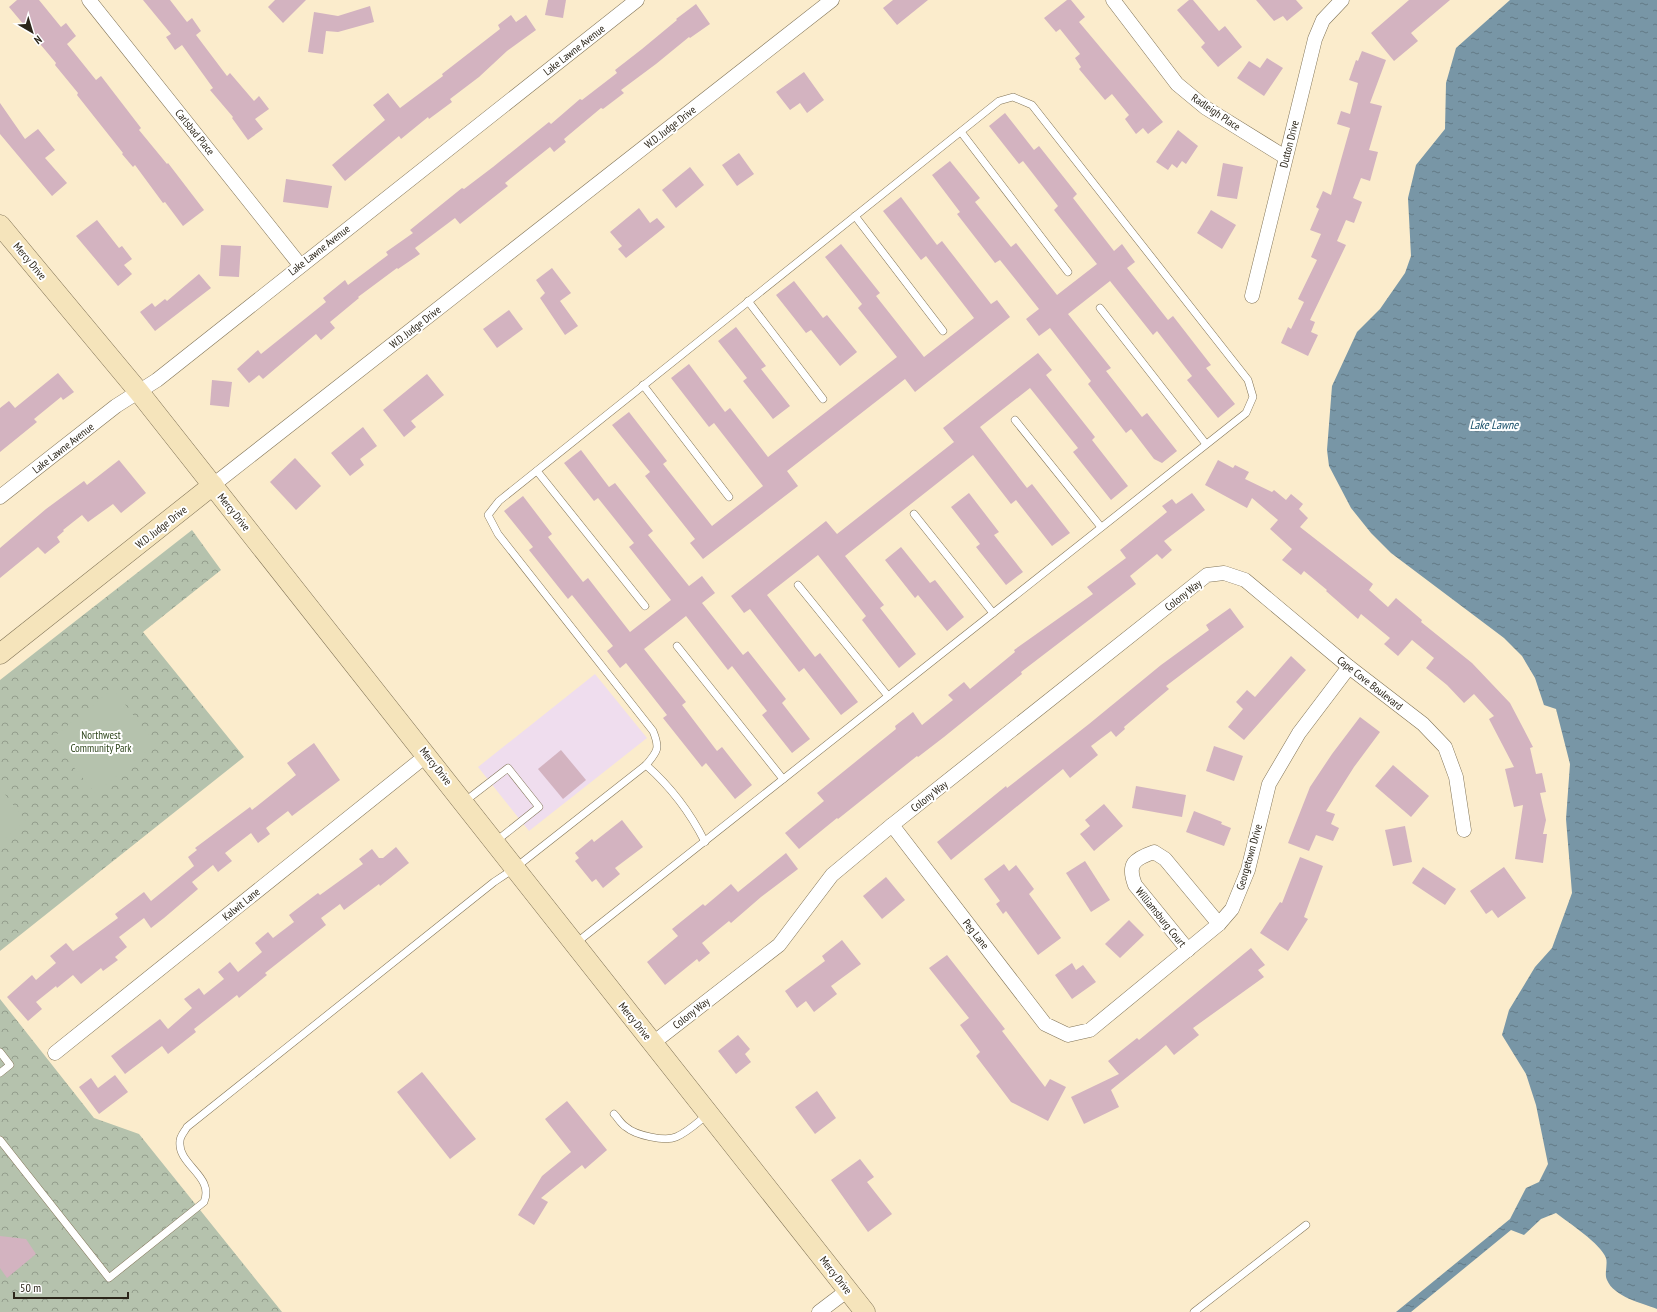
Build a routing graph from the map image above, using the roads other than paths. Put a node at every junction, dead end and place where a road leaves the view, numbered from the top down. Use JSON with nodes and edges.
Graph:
{"nodes":[{"id":1,"x":89,"y":0,"type":"edge"},
{"id":2,"x":636,"y":0,"type":"edge"},
{"id":3,"x":832,"y":0,"type":"edge"},
{"id":4,"x":1113,"y":0,"type":"edge"},
{"id":5,"x":1342,"y":0,"type":"edge"},
{"id":6,"x":620,"y":5,"type":"edge"},
{"id":7,"x":961,"y":132,"type":"junction"},
{"id":8,"x":1285,"y":157,"type":"junction"},
{"id":9,"x":855,"y":216,"type":"junction"},
{"id":10,"x":0,"y":225,"type":"edge"},
{"id":11,"x":300,"y":265,"type":"junction"},
{"id":12,"x":1068,"y":272,"type":"dead end"},
{"id":13,"x":1252,"y":296,"type":"dead end"},
{"id":14,"x":748,"y":302,"type":"junction"},
{"id":15,"x":1100,"y":308,"type":"dead end"},
{"id":16,"x":943,"y":331,"type":"dead end"},
{"id":17,"x":644,"y":385,"type":"junction"},
{"id":18,"x":139,"y":392,"type":"junction"},
{"id":19,"x":823,"y":399,"type":"dead end"},
{"id":20,"x":1015,"y":420,"type":"dead end"},
{"id":21,"x":1206,"y":444,"type":"junction"},
{"id":22,"x":536,"y":471,"type":"junction"},
{"id":23,"x":213,"y":485,"type":"junction"},
{"id":24,"x":730,"y":497,"type":"dead end"},
{"id":25,"x":0,"y":498,"type":"edge"},
{"id":26,"x":914,"y":514,"type":"dead end"},
{"id":27,"x":1101,"y":528,"type":"junction"},
{"id":28,"x":1224,"y":573,"type":"joint"},
{"id":29,"x":798,"y":585,"type":"dead end"},
{"id":30,"x":645,"y":606,"type":"dead end"},
{"id":31,"x":993,"y":613,"type":"junction"},
{"id":32,"x":677,"y":646,"type":"dead end"},
{"id":33,"x":0,"y":654,"type":"edge"},
{"id":34,"x":1348,"y":667,"type":"junction"},
{"id":35,"x":888,"y":696,"type":"junction"},
{"id":36,"x":427,"y":755,"type":"junction"},
{"id":37,"x":646,"y":765,"type":"junction"},
{"id":38,"x":783,"y":779,"type":"junction"},
{"id":39,"x":464,"y":802,"type":"junction"},
{"id":40,"x":892,"y":825,"type":"junction"},
{"id":41,"x":1464,"y":830,"type":"dead end"},
{"id":42,"x":495,"y":842,"type":"junction"},
{"id":43,"x":705,"y":842,"type":"junction"},
{"id":44,"x":515,"y":868,"type":"junction"},
{"id":45,"x":1219,"y":924,"type":"junction"},
{"id":46,"x":574,"y":944,"type":"junction"},
{"id":47,"x":1188,"y":950,"type":"junction"},
{"id":48,"x":1068,"y":1034,"type":"joint"},
{"id":49,"x":653,"y":1043,"type":"junction"},
{"id":50,"x":0,"y":1052,"type":"edge"},
{"id":51,"x":55,"y":1052,"type":"dead end"},
{"id":52,"x":0,"y":1073,"type":"edge"},
{"id":53,"x":614,"y":1114,"type":"dead end"},
{"id":54,"x":708,"y":1114,"type":"junction"},
{"id":55,"x":0,"y":1140,"type":"edge"},
{"id":56,"x":1306,"y":1225,"type":"dead end"},
{"id":57,"x":848,"y":1290,"type":"junction"},
{"id":58,"x":820,"y":1312,"type":"edge"},
{"id":59,"x":865,"y":1312,"type":"edge"},
{"id":60,"x":1194,"y":1312,"type":"edge"}],
"edges":[{"from":1,"to":11,"type":"street","name":"Carlsbad Place"},
{"from":2,"to":6,"type":"street","name":"Lake Lawne Avenue"},
{"from":3,"to":23,"type":"street","name":"W.D. Judge Drive"},
{"from":4,"to":8,"type":"street","name":"Radleigh Place"},
{"from":5,"to":8,"type":"street","name":"Dutton Drive"},
{"from":6,"to":11,"type":"street","name":"Lake Lawne Avenue"},
{"from":7,"to":9,"type":"lane"},
{"from":7,"to":12,"type":"lane"},
{"from":7,"to":21,"type":"lane"},
{"from":8,"to":13,"type":"street","name":"Dutton Drive"},
{"from":9,"to":14,"type":"lane"},
{"from":9,"to":16,"type":"lane"},
{"from":10,"to":18,"type":"street","name":"Mercy Drive"},
{"from":11,"to":18,"type":"street","name":"Lake Lawne Avenue"},
{"from":14,"to":17,"type":"lane"},
{"from":14,"to":19,"type":"lane"},
{"from":15,"to":21,"type":"lane"},
{"from":17,"to":22,"type":"lane"},
{"from":17,"to":24,"type":"lane"},
{"from":18,"to":23,"type":"street","name":"Mercy Drive"},
{"from":18,"to":25,"type":"street","name":"Lake Lawne Avenue"},
{"from":20,"to":27,"type":"lane"},
{"from":21,"to":27,"type":"lane"},
{"from":22,"to":30,"type":"lane"},
{"from":22,"to":37,"type":"lane"},
{"from":23,"to":33,"type":"street","name":"W.D. Judge Drive"},
{"from":23,"to":36,"type":"street","name":"Mercy Drive"},
{"from":26,"to":31,"type":"lane"},
{"from":27,"to":31,"type":"lane"},
{"from":28,"to":34,"type":"street","name":"Cape Cove Boulevard"},
{"from":28,"to":40,"type":"street","name":"Colony Way"},
{"from":29,"to":35,"type":"lane"},
{"from":31,"to":35,"type":"lane"},
{"from":32,"to":38,"type":"lane"},
{"from":34,"to":41,"type":"street","name":"Cape Cove Boulevard"},
{"from":34,"to":45,"type":"street","name":"Georgetown Drive"},
{"from":35,"to":38,"type":"lane"},
{"from":36,"to":39,"type":"street","name":"Mercy Drive"},
{"from":36,"to":51,"type":"street","name":"Kalwit Lane"},
{"from":37,"to":43,"type":"lane"},
{"from":37,"to":44,"type":"lane"},
{"from":38,"to":43,"type":"lane"},
{"from":39,"to":42,"type":"street","name":"Mercy Drive"},
{"from":39,"to":42,"type":"lane"},
{"from":40,"to":48,"type":"street","name":"Peg Lane"},
{"from":40,"to":49,"type":"street","name":"Colony Way"},
{"from":42,"to":44,"type":"street","name":"Mercy Drive"},
{"from":43,"to":46,"type":"lane"},
{"from":44,"to":46,"type":"street","name":"Mercy Drive"},
{"from":44,"to":55,"type":"lane"},
{"from":45,"to":47,"type":"street","name":"Georgetown Drive"},
{"from":45,"to":47,"type":"street","name":"Williamsburg Court"},
{"from":46,"to":49,"type":"street","name":"Mercy Drive"},
{"from":47,"to":48,"type":"street","name":"Georgetown Drive"},
{"from":49,"to":54,"type":"street","name":"Mercy Drive"},
{"from":50,"to":52,"type":"lane"},
{"from":53,"to":54,"type":"lane"},
{"from":54,"to":57,"type":"street","name":"Mercy Drive"},
{"from":56,"to":60,"type":"lane"},
{"from":57,"to":58,"type":"street"},
{"from":57,"to":59,"type":"street","name":"Mercy Drive"}]}
